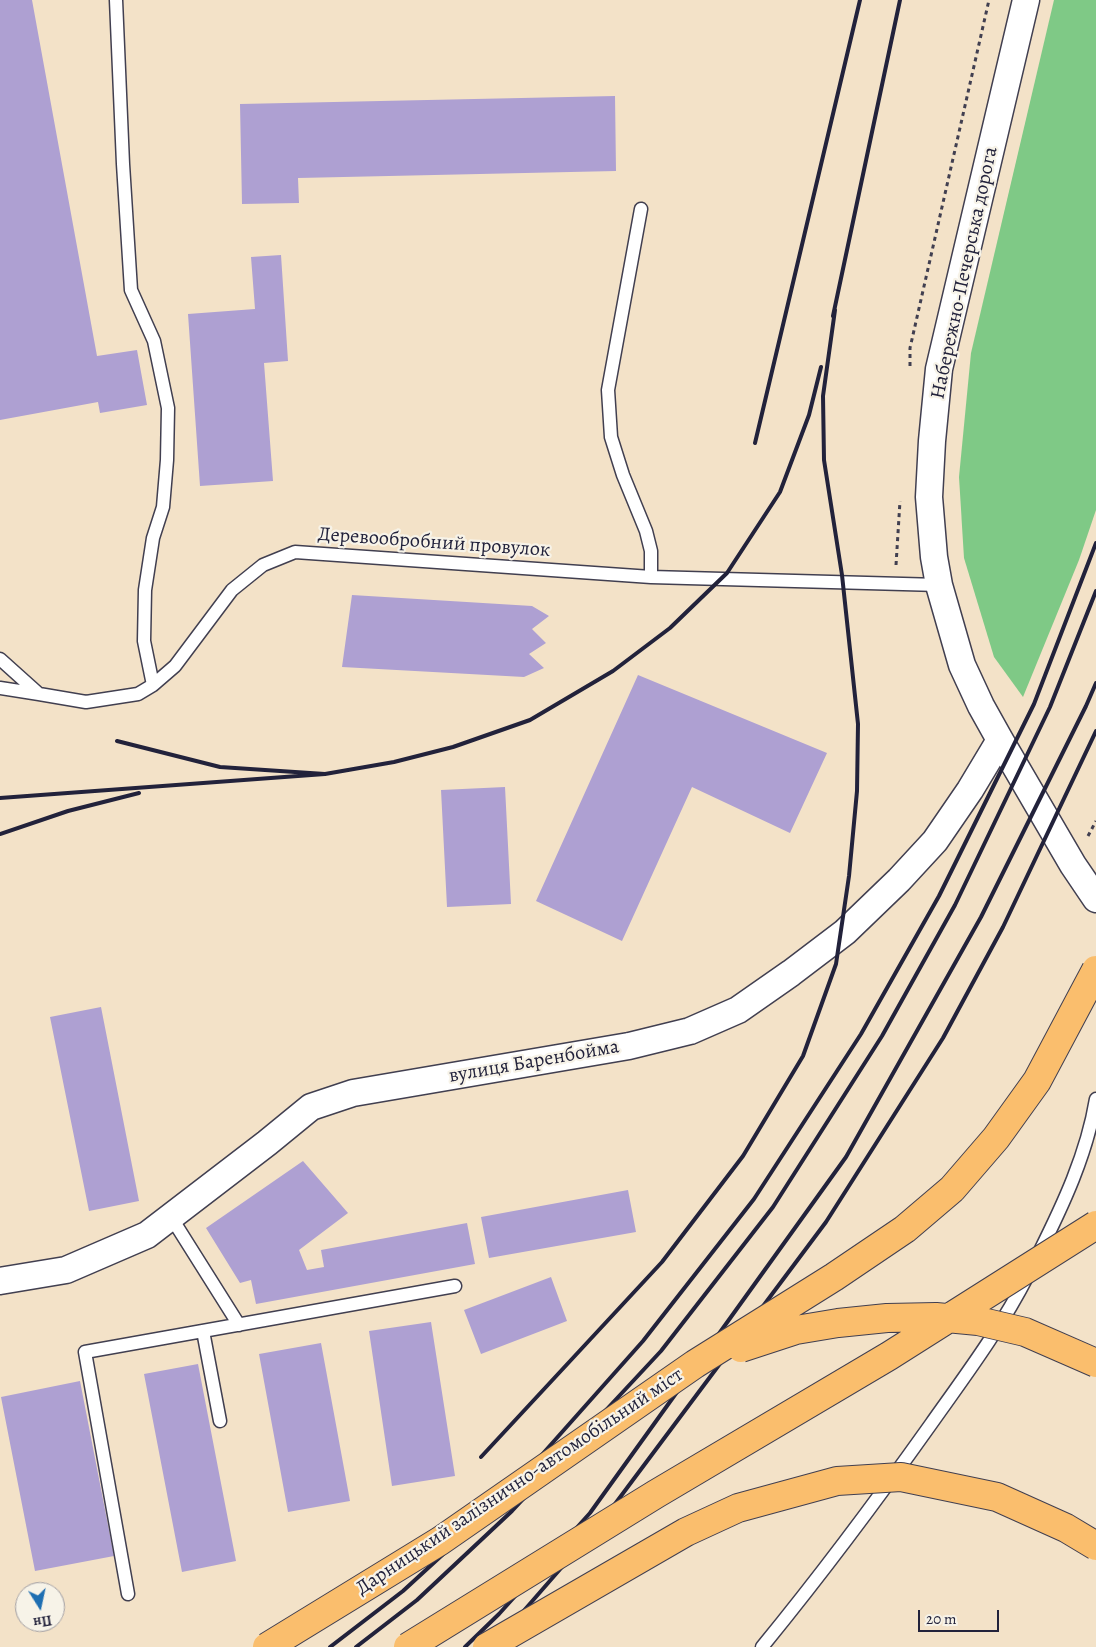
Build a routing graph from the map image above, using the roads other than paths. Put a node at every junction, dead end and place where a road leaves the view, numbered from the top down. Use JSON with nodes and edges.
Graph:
{"nodes":[{"id":1,"x":116,"y":0,"type":"edge"},
{"id":2,"x":1026,"y":0,"type":"edge"},
{"id":3,"x":641,"y":209,"type":"dead end"},
{"id":4,"x":651,"y":577,"type":"junction"},
{"id":5,"x":939,"y":585,"type":"junction"},
{"id":6,"x":0,"y":660,"type":"edge"},
{"id":7,"x":153,"y":685,"type":"junction"},
{"id":8,"x":0,"y":688,"type":"edge"},
{"id":9,"x":39,"y":694,"type":"junction"},
{"id":10,"x":1000,"y":740,"type":"junction"},
{"id":11,"x":1096,"y":899,"type":"edge"},
{"id":12,"x":1096,"y":970,"type":"edge"},
{"id":13,"x":1096,"y":1099,"type":"edge"},
{"id":14,"x":171,"y":1217,"type":"junction"},
{"id":15,"x":1096,"y":1225,"type":"edge"},
{"id":16,"x":0,"y":1281,"type":"edge"},
{"id":17,"x":455,"y":1286,"type":"dead end"},
{"id":18,"x":238,"y":1325,"type":"junction"},
{"id":19,"x":203,"y":1331,"type":"junction"},
{"id":20,"x":1096,"y":1363,"type":"edge"},
{"id":21,"x":695,"y":1364,"type":"junction"},
{"id":22,"x":220,"y":1421,"type":"dead end"},
{"id":23,"x":1096,"y":1546,"type":"edge"},
{"id":24,"x":128,"y":1594,"type":"dead end"},
{"id":25,"x":268,"y":1647,"type":"edge"},
{"id":26,"x":408,"y":1647,"type":"edge"},
{"id":27,"x":487,"y":1647,"type":"edge"},
{"id":28,"x":762,"y":1647,"type":"edge"}],
"edges":[{"from":1,"to":7,"type":"lane"},
{"from":2,"to":5,"type":"street","name":"Набережно-Печерська дорога"},
{"from":3,"to":4,"type":"lane"},
{"from":4,"to":5,"type":"lane","name":"Деревообробний провулок"},
{"from":4,"to":7,"type":"lane","name":"Деревообробний провулок"},
{"from":5,"to":10,"type":"street","name":"Набережно-Печерська дорога"},
{"from":6,"to":9,"type":"lane"},
{"from":7,"to":9,"type":"lane","name":"Деревообробний провулок"},
{"from":8,"to":9,"type":"lane","name":"Деревообробний провулок"},
{"from":10,"to":11,"type":"street","name":"Набережно-Печерська дорога"},
{"from":10,"to":14,"type":"street","name":"вулиця Баренбойма"},
{"from":12,"to":21,"type":"main road","bridge":true},
{"from":13,"to":28,"type":"lane"},
{"from":14,"to":16,"type":"street","name":"вулиця Баренбойма"},
{"from":14,"to":18,"type":"lane"},
{"from":15,"to":26,"type":"main road","bridge":true},
{"from":17,"to":18,"type":"lane"},
{"from":18,"to":19,"type":"lane"},
{"from":19,"to":22,"type":"lane"},
{"from":19,"to":24,"type":"lane"},
{"from":20,"to":21,"type":"main road","bridge":true},
{"from":21,"to":25,"type":"main road","name":"Дарницький залізнично-автомобільний міст","bridge":true},
{"from":23,"to":27,"type":"main road","bridge":true}]}
